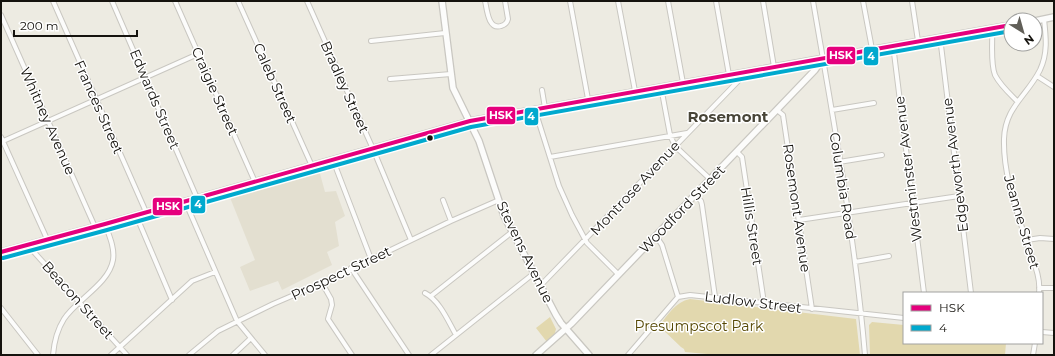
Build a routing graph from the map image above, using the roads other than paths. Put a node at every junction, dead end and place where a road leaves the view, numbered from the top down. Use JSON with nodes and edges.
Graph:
{"nodes":[{"id":1,"x":53,"y":1,"type":"edge"},
{"id":2,"x":112,"y":1,"type":"edge"},
{"id":3,"x":175,"y":1,"type":"edge"},
{"id":4,"x":238,"y":1,"type":"edge"},
{"id":5,"x":306,"y":1,"type":"edge"},
{"id":6,"x":442,"y":1,"type":"edge"},
{"id":7,"x":485,"y":1,"type":"edge"},
{"id":8,"x":505,"y":1,"type":"edge"},
{"id":9,"x":570,"y":1,"type":"edge"},
{"id":10,"x":618,"y":1,"type":"edge"},
{"id":11,"x":668,"y":1,"type":"edge"},
{"id":12,"x":716,"y":1,"type":"edge"},
{"id":13,"x":763,"y":1,"type":"edge"},
{"id":14,"x":813,"y":1,"type":"edge"},
{"id":15,"x":863,"y":1,"type":"edge"},
{"id":16,"x":912,"y":1,"type":"edge"},
{"id":17,"x":1,"y":15,"type":"edge"},
{"id":18,"x":1054,"y":17,"type":"edge"},
{"id":19,"x":1044,"y":19,"type":"joint"},
{"id":20,"x":1003,"y":26,"type":"edge"},
{"id":21,"x":992,"y":28,"type":"junction"},
{"id":22,"x":445,"y":33,"type":"junction"},
{"id":23,"x":940,"y":37,"type":"junction"},
{"id":24,"x":371,"y":41,"type":"dead end"},
{"id":25,"x":918,"y":41,"type":"junction"},
{"id":26,"x":893,"y":45,"type":"junction"},
{"id":27,"x":872,"y":49,"type":"junction"},
{"id":28,"x":198,"y":54,"type":"junction"},
{"id":29,"x":823,"y":58,"type":"junction"},
{"id":30,"x":774,"y":67,"type":"junction"},
{"id":31,"x":747,"y":72,"type":"junction"},
{"id":32,"x":451,"y":74,"type":"junction"},
{"id":33,"x":729,"y":75,"type":"junction"},
{"id":34,"x":1036,"y":76,"type":"junction"},
{"id":35,"x":146,"y":78,"type":"junction"},
{"id":36,"x":390,"y":79,"type":"dead end"},
{"id":37,"x":682,"y":83,"type":"junction"},
{"id":38,"x":661,"y":87,"type":"junction"},
{"id":39,"x":1054,"y":87,"type":"edge"},
{"id":40,"x":542,"y":90,"type":"dead end"},
{"id":41,"x":635,"y":91,"type":"junction"},
{"id":42,"x":96,"y":99,"type":"junction"},
{"id":43,"x":588,"y":99,"type":"junction"},
{"id":44,"x":1017,"y":102,"type":"junction"},
{"id":45,"x":874,"y":103,"type":"dead end"},
{"id":46,"x":545,"y":108,"type":"junction"},
{"id":47,"x":536,"y":110,"type":"junction"},
{"id":48,"x":777,"y":110,"type":"junction"},
{"id":49,"x":832,"y":110,"type":"junction"},
{"id":50,"x":48,"y":120,"type":"junction"},
{"id":51,"x":470,"y":121,"type":"junction"},
{"id":52,"x":687,"y":133,"type":"junction"},
{"id":53,"x":670,"y":135,"type":"junction"},
{"id":54,"x":2,"y":140,"type":"edge"},
{"id":55,"x":675,"y":146,"type":"junction"},
{"id":56,"x":373,"y":149,"type":"junction"},
{"id":57,"x":737,"y":152,"type":"junction"},
{"id":58,"x":882,"y":155,"type":"dead end"},
{"id":59,"x":550,"y":157,"type":"junction"},
{"id":60,"x":333,"y":160,"type":"junction"},
{"id":61,"x":839,"y":162,"type":"junction"},
{"id":62,"x":312,"y":166,"type":"junction"},
{"id":63,"x":710,"y":179,"type":"junction"},
{"id":64,"x":255,"y":182,"type":"junction"},
{"id":65,"x":695,"y":195,"type":"junction"},
{"id":66,"x":959,"y":196,"type":"junction"},
{"id":67,"x":197,"y":198,"type":"junction"},
{"id":68,"x":443,"y":200,"type":"dead end"},
{"id":69,"x":498,"y":200,"type":"junction"},
{"id":70,"x":185,"y":201,"type":"junction"},
{"id":71,"x":912,"y":203,"type":"junction"},
{"id":72,"x":146,"y":212,"type":"junction"},
{"id":73,"x":848,"y":212,"type":"junction"},
{"id":74,"x":136,"y":215,"type":"junction"},
{"id":75,"x":799,"y":220,"type":"junction"},
{"id":76,"x":451,"y":221,"type":"junction"},
{"id":77,"x":105,"y":224,"type":"junction"},
{"id":78,"x":95,"y":227,"type":"junction"},
{"id":79,"x":512,"y":232,"type":"junction"},
{"id":80,"x":656,"y":236,"type":"junction"},
{"id":81,"x":47,"y":239,"type":"junction"},
{"id":82,"x":1054,"y":239,"type":"edge"},
{"id":83,"x":411,"y":240,"type":"junction"},
{"id":84,"x":1027,"y":240,"type":"junction"},
{"id":85,"x":585,"y":241,"type":"junction"},
{"id":86,"x":30,"y":244,"type":"junction"},
{"id":87,"x":1,"y":252,"type":"edge"},
{"id":88,"x":889,"y":256,"type":"dead end"},
{"id":89,"x":371,"y":259,"type":"junction"},
{"id":90,"x":855,"y":262,"type":"junction"},
{"id":91,"x":351,"y":268,"type":"junction"},
{"id":92,"x":215,"y":272,"type":"junction"},
{"id":93,"x":533,"y":274,"type":"junction"},
{"id":94,"x":618,"y":274,"type":"junction"},
{"id":95,"x":322,"y":283,"type":"junction"},
{"id":96,"x":540,"y":286,"type":"junction"},
{"id":97,"x":1039,"y":288,"type":"junction"},
{"id":98,"x":1054,"y":288,"type":"edge"},
{"id":99,"x":924,"y":292,"type":"edge"},
{"id":100,"x":971,"y":292,"type":"edge"},
{"id":101,"x":1039,"y":292,"type":"edge"},
{"id":102,"x":425,"y":293,"type":"dead end"},
{"id":103,"x":431,"y":296,"type":"junction"},
{"id":104,"x":678,"y":297,"type":"junction"},
{"id":105,"x":715,"y":297,"type":"junction"},
{"id":106,"x":172,"y":300,"type":"junction"},
{"id":107,"x":79,"y":302,"type":"junction"},
{"id":108,"x":764,"y":303,"type":"junction"},
{"id":109,"x":1,"y":308,"type":"edge"},
{"id":110,"x":812,"y":309,"type":"junction"},
{"id":111,"x":862,"y":315,"type":"junction"},
{"id":112,"x":903,"y":318,"type":"edge"},
{"id":113,"x":237,"y":321,"type":"junction"},
{"id":114,"x":566,"y":329,"type":"junction"},
{"id":115,"x":1043,"y":332,"type":"edge"},
{"id":116,"x":1054,"y":333,"type":"edge"},
{"id":117,"x":456,"y":335,"type":"junction"},
{"id":118,"x":251,"y":338,"type":"junction"},
{"id":119,"x":1035,"y":344,"type":"edge"},
{"id":120,"x":121,"y":347,"type":"junction"},
{"id":121,"x":38,"y":355,"type":"edge"},
{"id":122,"x":53,"y":355,"type":"edge"},
{"id":123,"x":111,"y":355,"type":"edge"},
{"id":124,"x":127,"y":355,"type":"edge"},
{"id":125,"x":189,"y":355,"type":"edge"},
{"id":126,"x":232,"y":355,"type":"edge"},
{"id":127,"x":265,"y":355,"type":"edge"},
{"id":128,"x":352,"y":355,"type":"edge"},
{"id":129,"x":409,"y":355,"type":"edge"},
{"id":130,"x":430,"y":355,"type":"edge"},
{"id":131,"x":536,"y":355,"type":"edge"},
{"id":132,"x":589,"y":355,"type":"edge"},
{"id":133,"x":628,"y":355,"type":"edge"},
{"id":134,"x":865,"y":355,"type":"edge"},
{"id":135,"x":1033,"y":355,"type":"edge"}],
"edges":[{"from":1,"to":42,"type":"street","name":"Frances Street"},
{"from":2,"to":35,"type":"street","name":"Edwards Street"},
{"from":3,"to":28,"type":"street","name":"Craigie Street"},
{"from":4,"to":62,"type":"street","name":"Caleb Street"},
{"from":5,"to":56,"type":"street","name":"Bradley Street"},
{"from":6,"to":22,"type":"main road","name":"Stevens Avenue"},
{"from":7,"to":8,"type":"street"},
{"from":9,"to":43,"type":"street"},
{"from":10,"to":41,"type":"street"},
{"from":11,"to":37,"type":"street"},
{"from":12,"to":33,"type":"street"},
{"from":13,"to":30,"type":"street"},
{"from":14,"to":29,"type":"street","name":"Columbia Road"},
{"from":15,"to":27,"type":"street"},
{"from":16,"to":25,"type":"street"},
{"from":17,"to":50,"type":"street","name":"Whitney Avenue"},
{"from":18,"to":19,"type":"main road"},
{"from":19,"to":34,"type":"street","name":"Jeanne Street"},
{"from":20,"to":21,"type":"main road"},
{"from":21,"to":23,"type":"main road"},
{"from":21,"to":44,"type":"street"},
{"from":22,"to":24,"type":"street"},
{"from":22,"to":32,"type":"main road","name":"Stevens Avenue"},
{"from":23,"to":25,"type":"main road"},
{"from":23,"to":66,"type":"street","name":"Edgeworth Avenue"},
{"from":25,"to":26,"type":"main road"},
{"from":26,"to":27,"type":"main road"},
{"from":26,"to":71,"type":"street","name":"Westminster Avenue"},
{"from":27,"to":29,"type":"main road"},
{"from":28,"to":35,"type":"street"},
{"from":28,"to":64,"type":"street","name":"Craigie Street"},
{"from":29,"to":30,"type":"main road"},
{"from":29,"to":48,"type":"main road","name":"Woodford Street"},
{"from":29,"to":49,"type":"street","name":"Columbia Road"},
{"from":30,"to":31,"type":"main road"},
{"from":31,"to":33,"type":"main road"},
{"from":31,"to":52,"type":"street","name":"Montrose Avenue"},
{"from":32,"to":36,"type":"street"},
{"from":32,"to":51,"type":"main road","name":"Stevens Avenue"},
{"from":33,"to":37,"type":"main road"},
{"from":34,"to":39,"type":"street"},
{"from":34,"to":44,"type":"street","name":"Jeanne Street"},
{"from":35,"to":42,"type":"street"},
{"from":35,"to":67,"type":"street","name":"Edwards Street"},
{"from":37,"to":38,"type":"main road"},
{"from":38,"to":41,"type":"main road"},
{"from":38,"to":53,"type":"street"},
{"from":40,"to":46,"type":"street"},
{"from":41,"to":43,"type":"main road"},
{"from":42,"to":50,"type":"street"},
{"from":42,"to":72,"type":"street","name":"Frances Street"},
{"from":43,"to":46,"type":"main road"},
{"from":44,"to":84,"type":"street","name":"Jeanne Street"},
{"from":45,"to":49,"type":"street"},
{"from":46,"to":47,"type":"main road"},
{"from":47,"to":51,"type":"main road"},
{"from":47,"to":59,"type":"street"},
{"from":48,"to":57,"type":"main road","name":"Woodford Street"},
{"from":48,"to":75,"type":"street","name":"Rosemont Avenue"},
{"from":49,"to":61,"type":"street","name":"Columbia Road"},
{"from":50,"to":54,"type":"street"},
{"from":50,"to":78,"type":"street","name":"Whitney Avenue"},
{"from":51,"to":56,"type":"main road"},
{"from":51,"to":69,"type":"main road","name":"Stevens Avenue"},
{"from":52,"to":53,"type":"street"},
{"from":52,"to":55,"type":"street","name":"Montrose Avenue"},
{"from":53,"to":55,"type":"street"},
{"from":53,"to":59,"type":"street"},
{"from":54,"to":81,"type":"street"},
{"from":55,"to":63,"type":"street"},
{"from":55,"to":85,"type":"street","name":"Montrose Avenue"},
{"from":56,"to":60,"type":"main road"},
{"from":56,"to":83,"type":"street","name":"Bradley Street"},
{"from":57,"to":63,"type":"main road","name":"Woodford Street"},
{"from":57,"to":108,"type":"street","name":"Hillis Street"},
{"from":58,"to":61,"type":"street"},
{"from":59,"to":85,"type":"street"},
{"from":60,"to":62,"type":"main road"},
{"from":60,"to":89,"type":"street"},
{"from":61,"to":73,"type":"street","name":"Columbia Road"},
{"from":62,"to":64,"type":"main road"},
{"from":63,"to":65,"type":"main road","name":"Woodford Street"},
{"from":64,"to":67,"type":"main road"},
{"from":65,"to":80,"type":"main road","name":"Woodford Street"},
{"from":65,"to":105,"type":"street"},
{"from":66,"to":71,"type":"street"},
{"from":66,"to":100,"type":"street","name":"Edgeworth Avenue"},
{"from":67,"to":70,"type":"main road"},
{"from":68,"to":76,"type":"street"},
{"from":69,"to":76,"type":"street","name":"Prospect Street"},
{"from":69,"to":79,"type":"main road","name":"Stevens Avenue"},
{"from":70,"to":72,"type":"main road"},
{"from":70,"to":92,"type":"street"},
{"from":71,"to":73,"type":"street"},
{"from":71,"to":99,"type":"street","name":"Westminster Avenue"},
{"from":72,"to":74,"type":"main road"},
{"from":73,"to":75,"type":"street"},
{"from":73,"to":90,"type":"street","name":"Columbia Road"},
{"from":74,"to":77,"type":"main road"},
{"from":74,"to":106,"type":"street"},
{"from":75,"to":110,"type":"street","name":"Rosemont Avenue"},
{"from":76,"to":83,"type":"street","name":"Prospect Street"},
{"from":77,"to":78,"type":"main road"},
{"from":77,"to":107,"type":"street"},
{"from":78,"to":81,"type":"main road"},
{"from":79,"to":93,"type":"main road","name":"Stevens Avenue"},
{"from":79,"to":103,"type":"street"},
{"from":80,"to":94,"type":"main road","name":"Woodford Street"},
{"from":80,"to":104,"type":"street"},
{"from":81,"to":86,"type":"main road"},
{"from":82,"to":84,"type":"street"},
{"from":83,"to":89,"type":"street","name":"Prospect Street"},
{"from":84,"to":97,"type":"street","name":"Jeanne Street"},
{"from":85,"to":94,"type":"street"},
{"from":85,"to":96,"type":"street","name":"Montrose Avenue"},
{"from":86,"to":87,"type":"main road"},
{"from":86,"to":107,"type":"street","name":"Beacon Street"},
{"from":88,"to":90,"type":"street"},
{"from":89,"to":91,"type":"street","name":"Prospect Street"},
{"from":90,"to":111,"type":"street","name":"Columbia Road"},
{"from":91,"to":95,"type":"street","name":"Prospect Street"},
{"from":91,"to":129,"type":"street"},
{"from":92,"to":106,"type":"street"},
{"from":92,"to":113,"type":"street"},
{"from":93,"to":96,"type":"main road","name":"Stevens Avenue"},
{"from":93,"to":117,"type":"street"},
{"from":94,"to":114,"type":"main road","name":"Woodford Street"},
{"from":95,"to":113,"type":"street","name":"Prospect Street"},
{"from":95,"to":128,"type":"street"},
{"from":96,"to":114,"type":"main road","name":"Stevens Avenue"},
{"from":97,"to":98,"type":"street"},
{"from":97,"to":101,"type":"street","name":"Jeanne Street"},
{"from":102,"to":103,"type":"street"},
{"from":103,"to":117,"type":"street"},
{"from":104,"to":105,"type":"street","name":"Ludlow Street"},
{"from":104,"to":133,"type":"street"},
{"from":105,"to":108,"type":"street","name":"Ludlow Street"},
{"from":106,"to":120,"type":"street"},
{"from":107,"to":120,"type":"street","name":"Beacon Street"},
{"from":107,"to":122,"type":"street"},
{"from":108,"to":110,"type":"street","name":"Ludlow Street"},
{"from":109,"to":121,"type":"street"},
{"from":110,"to":111,"type":"street","name":"Ludlow Street"},
{"from":111,"to":112,"type":"street","name":"Ludlow Street"},
{"from":111,"to":134,"type":"street","name":"Columbia Road"},
{"from":113,"to":118,"type":"street"},
{"from":113,"to":125,"type":"street","name":"Prospect Street"},
{"from":114,"to":131,"type":"main road","name":"Woodford Street"},
{"from":114,"to":132,"type":"main road","name":"Stevens Avenue"},
{"from":115,"to":116,"type":"street"},
{"from":117,"to":130,"type":"street"},
{"from":118,"to":126,"type":"street"},
{"from":118,"to":127,"type":"street"},
{"from":119,"to":135,"type":"street"},
{"from":120,"to":123,"type":"street"},
{"from":120,"to":124,"type":"street","name":"Beacon Street"}]}
